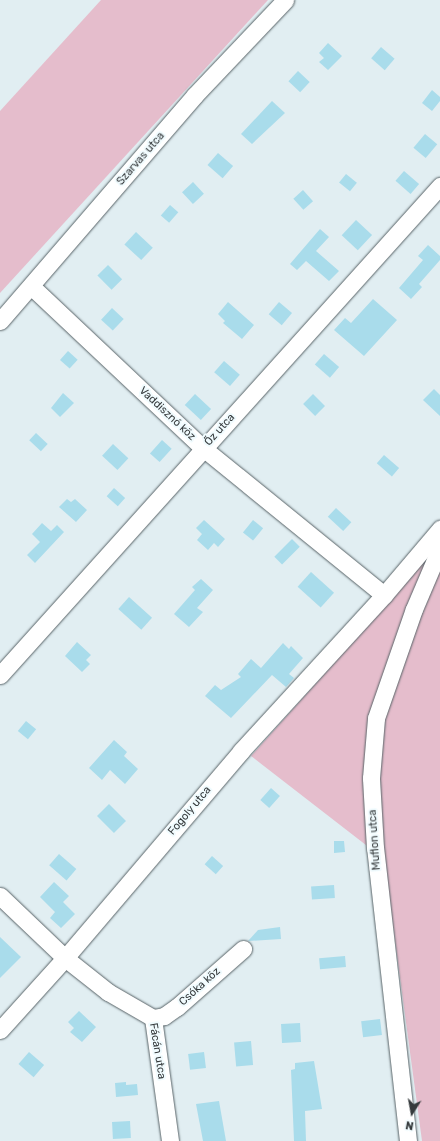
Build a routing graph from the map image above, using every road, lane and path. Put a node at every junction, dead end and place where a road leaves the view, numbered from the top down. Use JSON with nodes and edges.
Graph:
{"nodes":[{"id":1,"x":285,"y":0,"type":"edge"},
{"id":2,"x":440,"y":186,"type":"edge"},
{"id":3,"x":31,"y":286,"type":"junction"},
{"id":4,"x":0,"y":321,"type":"edge"},
{"id":5,"x":203,"y":448,"type":"junction"},
{"id":6,"x":440,"y":529,"type":"edge"},
{"id":7,"x":440,"y":548,"type":"edge"},
{"id":8,"x":384,"y":596,"type":"junction"},
{"id":9,"x":0,"y":675,"type":"edge"},
{"id":10,"x":0,"y":896,"type":"edge"},
{"id":11,"x":243,"y":949,"type":"dead end"},
{"id":12,"x":65,"y":958,"type":"junction"},
{"id":13,"x":153,"y":1018,"type":"junction"},
{"id":14,"x":0,"y":1030,"type":"edge"},
{"id":15,"x":170,"y":1141,"type":"edge"},
{"id":16,"x":408,"y":1141,"type":"edge"}],
"edges":[{"from":1,"to":3,"type":"street","name":"Szarvas utca"},
{"from":2,"to":5,"type":"street","name":"Őz utca"},
{"from":3,"to":4,"type":"street","name":"Szarvas utca"},
{"from":3,"to":5,"type":"street","name":"Vaddisznó köz"},
{"from":5,"to":8,"type":"street","name":"Vaddisznó köz"},
{"from":5,"to":9,"type":"street","name":"Őz utca"},
{"from":6,"to":8,"type":"street"},
{"from":7,"to":16,"type":"street","name":"Muflon utca"},
{"from":8,"to":12,"type":"street","name":"Fogoly utca"},
{"from":10,"to":12,"type":"street","name":"Fácán utca"},
{"from":11,"to":13,"type":"street","name":"Csóka köz"},
{"from":12,"to":13,"type":"street","name":"Fácán utca"},
{"from":12,"to":14,"type":"street","name":"Fogoly utca"},
{"from":13,"to":15,"type":"street","name":"Fácán utca"}]}
